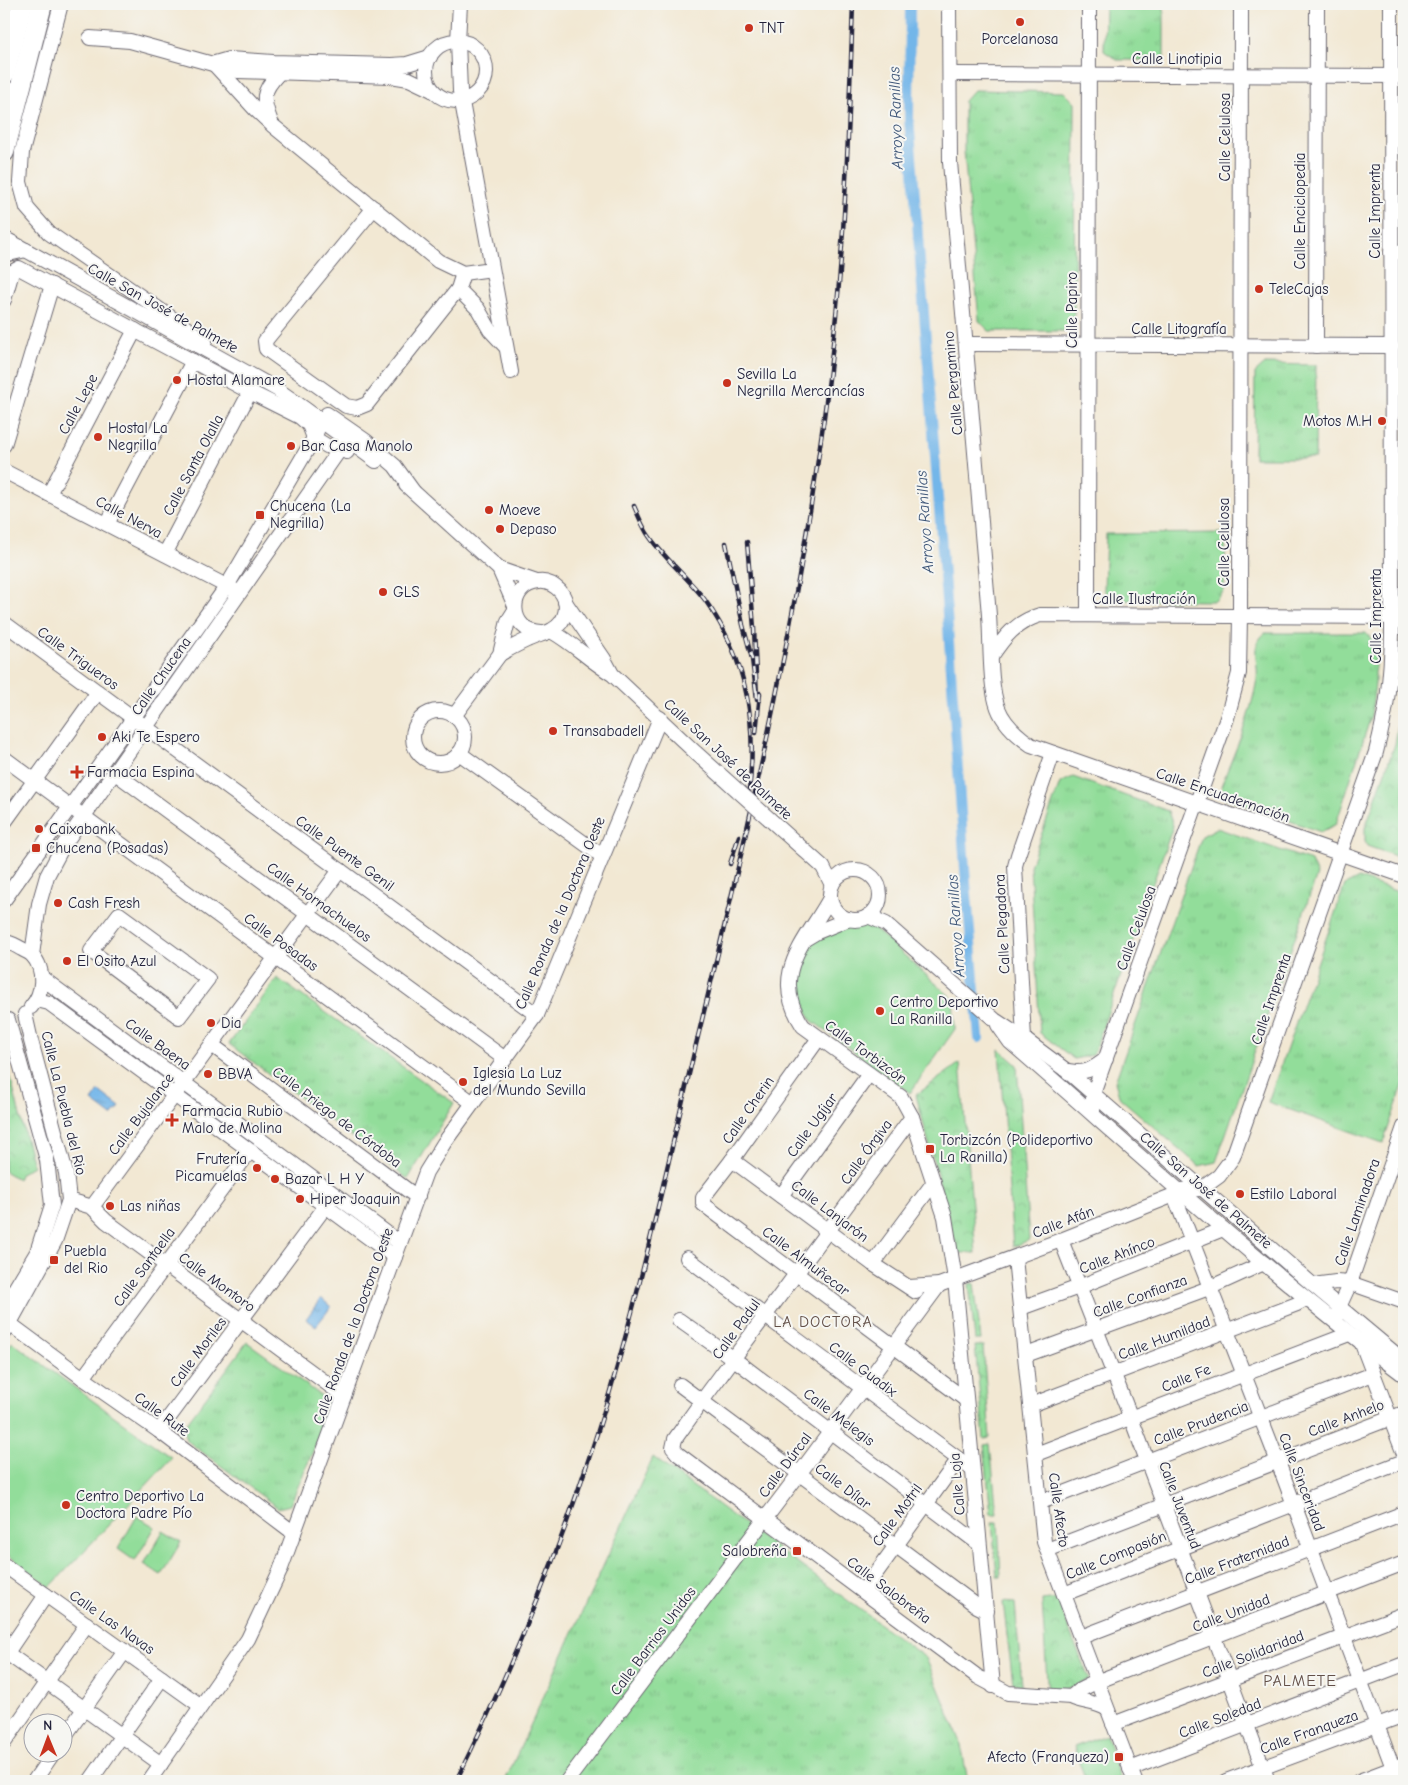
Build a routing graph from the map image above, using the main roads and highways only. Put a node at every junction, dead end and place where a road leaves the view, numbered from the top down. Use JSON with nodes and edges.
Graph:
{"nodes":[{"id":1,"x":22,"y":4,"type":"edge"},
{"id":2,"x":44,"y":4,"type":"edge"},
{"id":3,"x":4,"y":74,"type":"edge"},
{"id":4,"x":4,"y":152,"type":"edge"}],
"edges":[{"from":1,"to":3,"type":"highway"},
{"from":2,"to":4,"type":"highway"}]}
